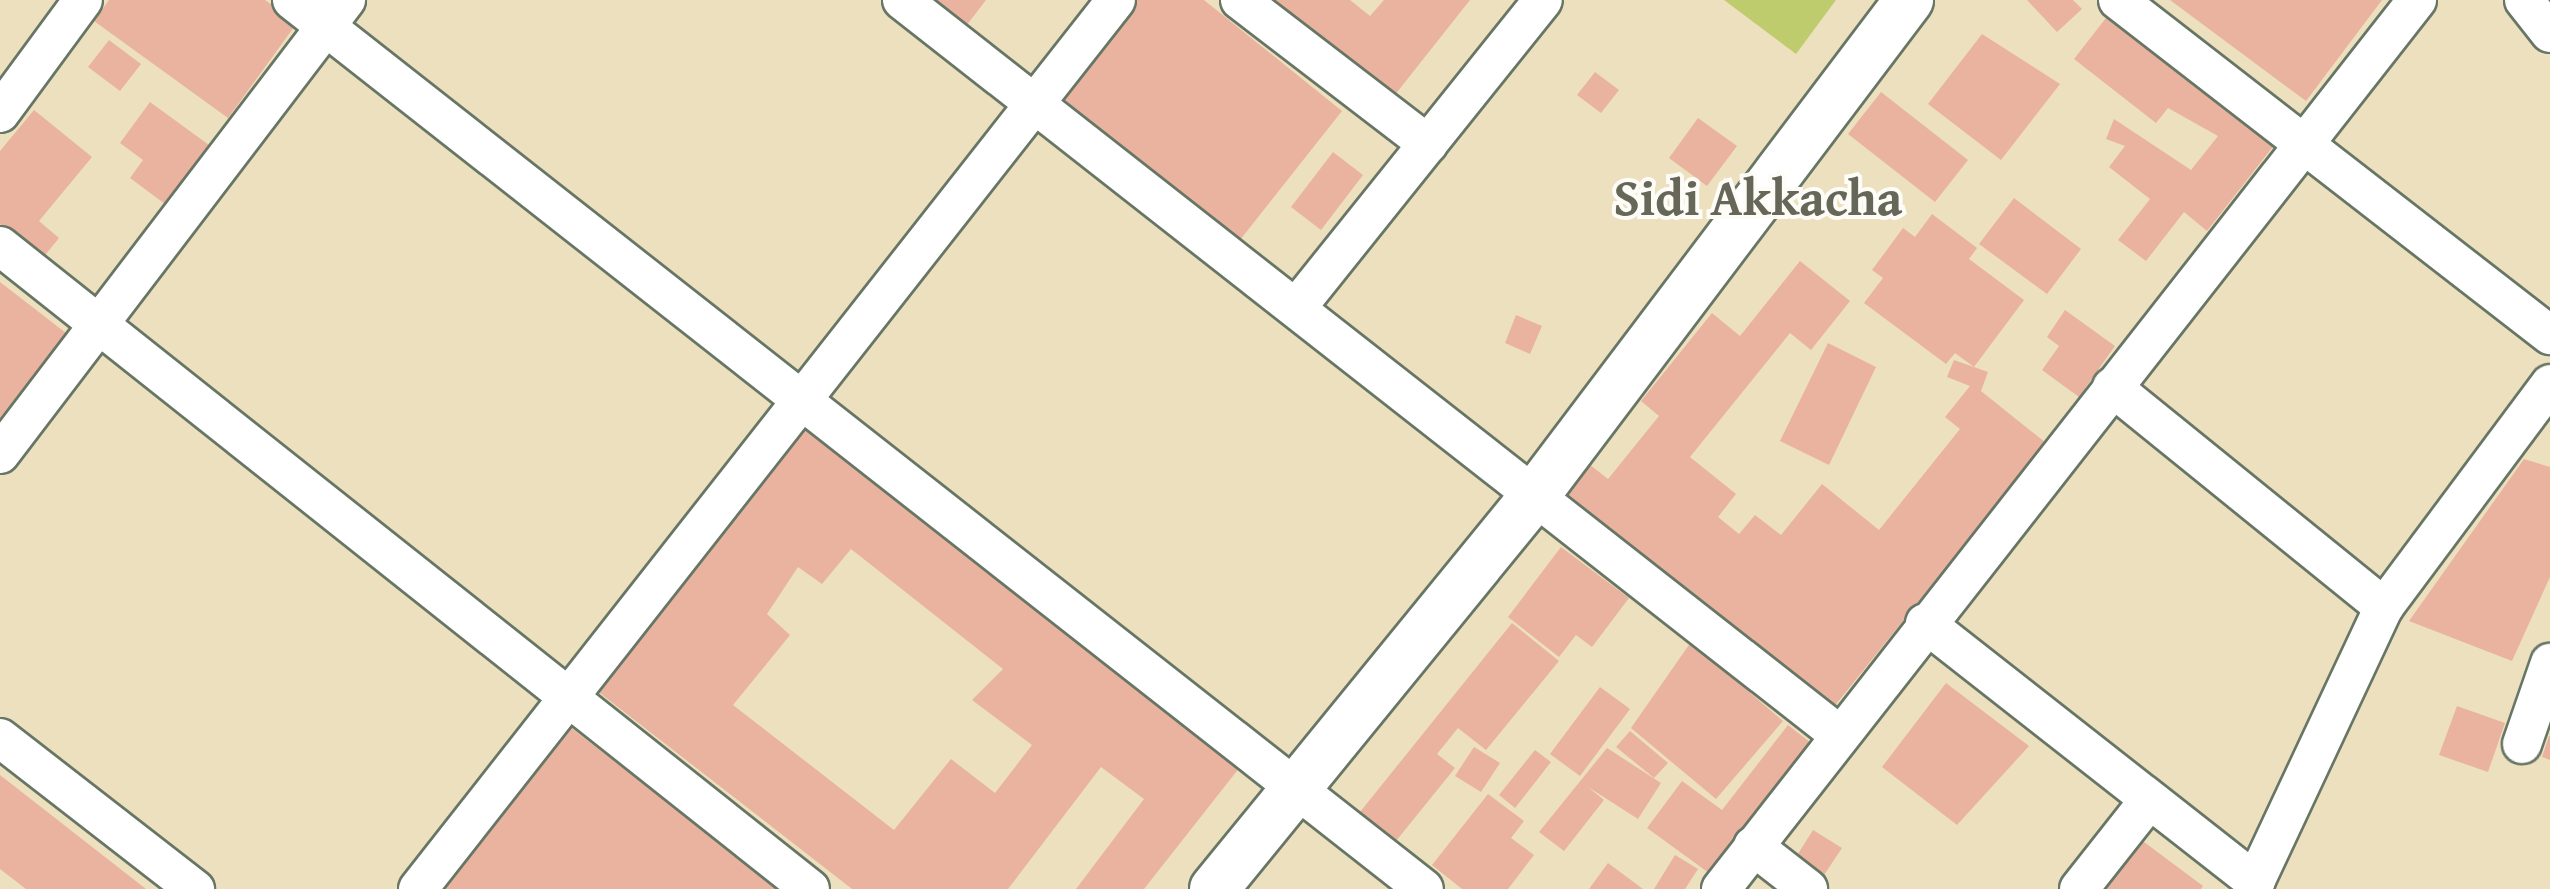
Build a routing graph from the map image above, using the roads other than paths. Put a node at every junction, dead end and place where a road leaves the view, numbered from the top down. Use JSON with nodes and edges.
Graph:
{"nodes":[{"id":1,"x":83,"y":0,"type":"edge"},
{"id":2,"x":292,"y":0,"type":"edge"},
{"id":3,"x":902,"y":0,"type":"edge"},
{"id":4,"x":1116,"y":0,"type":"edge"},
{"id":5,"x":1240,"y":0,"type":"edge"},
{"id":6,"x":1543,"y":0,"type":"edge"},
{"id":7,"x":1909,"y":0,"type":"edge"},
{"id":8,"x":2118,"y":0,"type":"edge"},
{"id":9,"x":2416,"y":0,"type":"edge"},
{"id":10,"x":2524,"y":0,"type":"edge"},
{"id":11,"x":336,"y":13,"type":"edge"},
{"id":12,"x":2550,"y":33,"type":"edge"},
{"id":13,"x":1036,"y":104,"type":"junction"},
{"id":14,"x":0,"y":113,"type":"edge"},
{"id":15,"x":2309,"y":140,"type":"junction"},
{"id":16,"x":1428,"y":144,"type":"junction"},
{"id":17,"x":0,"y":246,"type":"edge"},
{"id":18,"x":1296,"y":308,"type":"junction"},
{"id":19,"x":101,"y":327,"type":"junction"},
{"id":20,"x":2550,"y":335,"type":"edge"},
{"id":21,"x":2550,"y":384,"type":"edge"},
{"id":22,"x":2112,"y":387,"type":"junction"},
{"id":23,"x":800,"y":395,"type":"junction"},
{"id":24,"x":0,"y":454,"type":"edge"},
{"id":25,"x":1536,"y":494,"type":"junction"},
{"id":26,"x":2384,"y":608,"type":"junction"},
{"id":27,"x":1924,"y":623,"type":"junction"},
{"id":28,"x":2550,"y":663,"type":"edge"},
{"id":29,"x":566,"y":700,"type":"junction"},
{"id":30,"x":1836,"y":733,"type":"junction"},
{"id":31,"x":0,"y":738,"type":"edge"},
{"id":32,"x":2522,"y":744,"type":"dead end"},
{"id":33,"x":1296,"y":788,"type":"junction"},
{"id":34,"x":2146,"y":804,"type":"junction"},
{"id":35,"x":1753,"y":846,"type":"junction"},
{"id":36,"x":195,"y":889,"type":"edge"},
{"id":37,"x":418,"y":889,"type":"edge"},
{"id":38,"x":810,"y":889,"type":"edge"},
{"id":39,"x":1214,"y":889,"type":"edge"},
{"id":40,"x":1424,"y":889,"type":"edge"},
{"id":41,"x":1720,"y":889,"type":"edge"},
{"id":42,"x":1808,"y":889,"type":"edge"},
{"id":43,"x":2079,"y":889,"type":"edge"}],
"edges":[{"from":1,"to":14,"type":"street"},
{"from":2,"to":11,"type":"street"},
{"from":3,"to":13,"type":"street"},
{"from":4,"to":13,"type":"street"},
{"from":5,"to":16,"type":"street"},
{"from":6,"to":16,"type":"street"},
{"from":7,"to":25,"type":"main road"},
{"from":8,"to":15,"type":"street"},
{"from":9,"to":15,"type":"street"},
{"from":10,"to":12,"type":"street"},
{"from":11,"to":19,"type":"street"},
{"from":11,"to":23,"type":"street"},
{"from":13,"to":18,"type":"street"},
{"from":13,"to":23,"type":"street"},
{"from":15,"to":20,"type":"street"},
{"from":15,"to":22,"type":"street"},
{"from":16,"to":18,"type":"street"},
{"from":17,"to":19,"type":"street"},
{"from":18,"to":25,"type":"street"},
{"from":19,"to":24,"type":"street"},
{"from":19,"to":29,"type":"street"},
{"from":21,"to":26,"type":"street"},
{"from":22,"to":26,"type":"street"},
{"from":22,"to":27,"type":"street"},
{"from":23,"to":29,"type":"street"},
{"from":23,"to":33,"type":"street"},
{"from":25,"to":30,"type":"street"},
{"from":25,"to":33,"type":"main road"},
{"from":26,"to":34,"type":"street"},
{"from":27,"to":30,"type":"street"},
{"from":27,"to":34,"type":"street"},
{"from":28,"to":32,"type":"street"},
{"from":29,"to":37,"type":"street"},
{"from":29,"to":38,"type":"street"},
{"from":30,"to":35,"type":"street"},
{"from":31,"to":36,"type":"street"},
{"from":33,"to":39,"type":"main road"},
{"from":33,"to":40,"type":"street"},
{"from":34,"to":43,"type":"street"},
{"from":35,"to":41,"type":"street"},
{"from":35,"to":42,"type":"street"}]}
